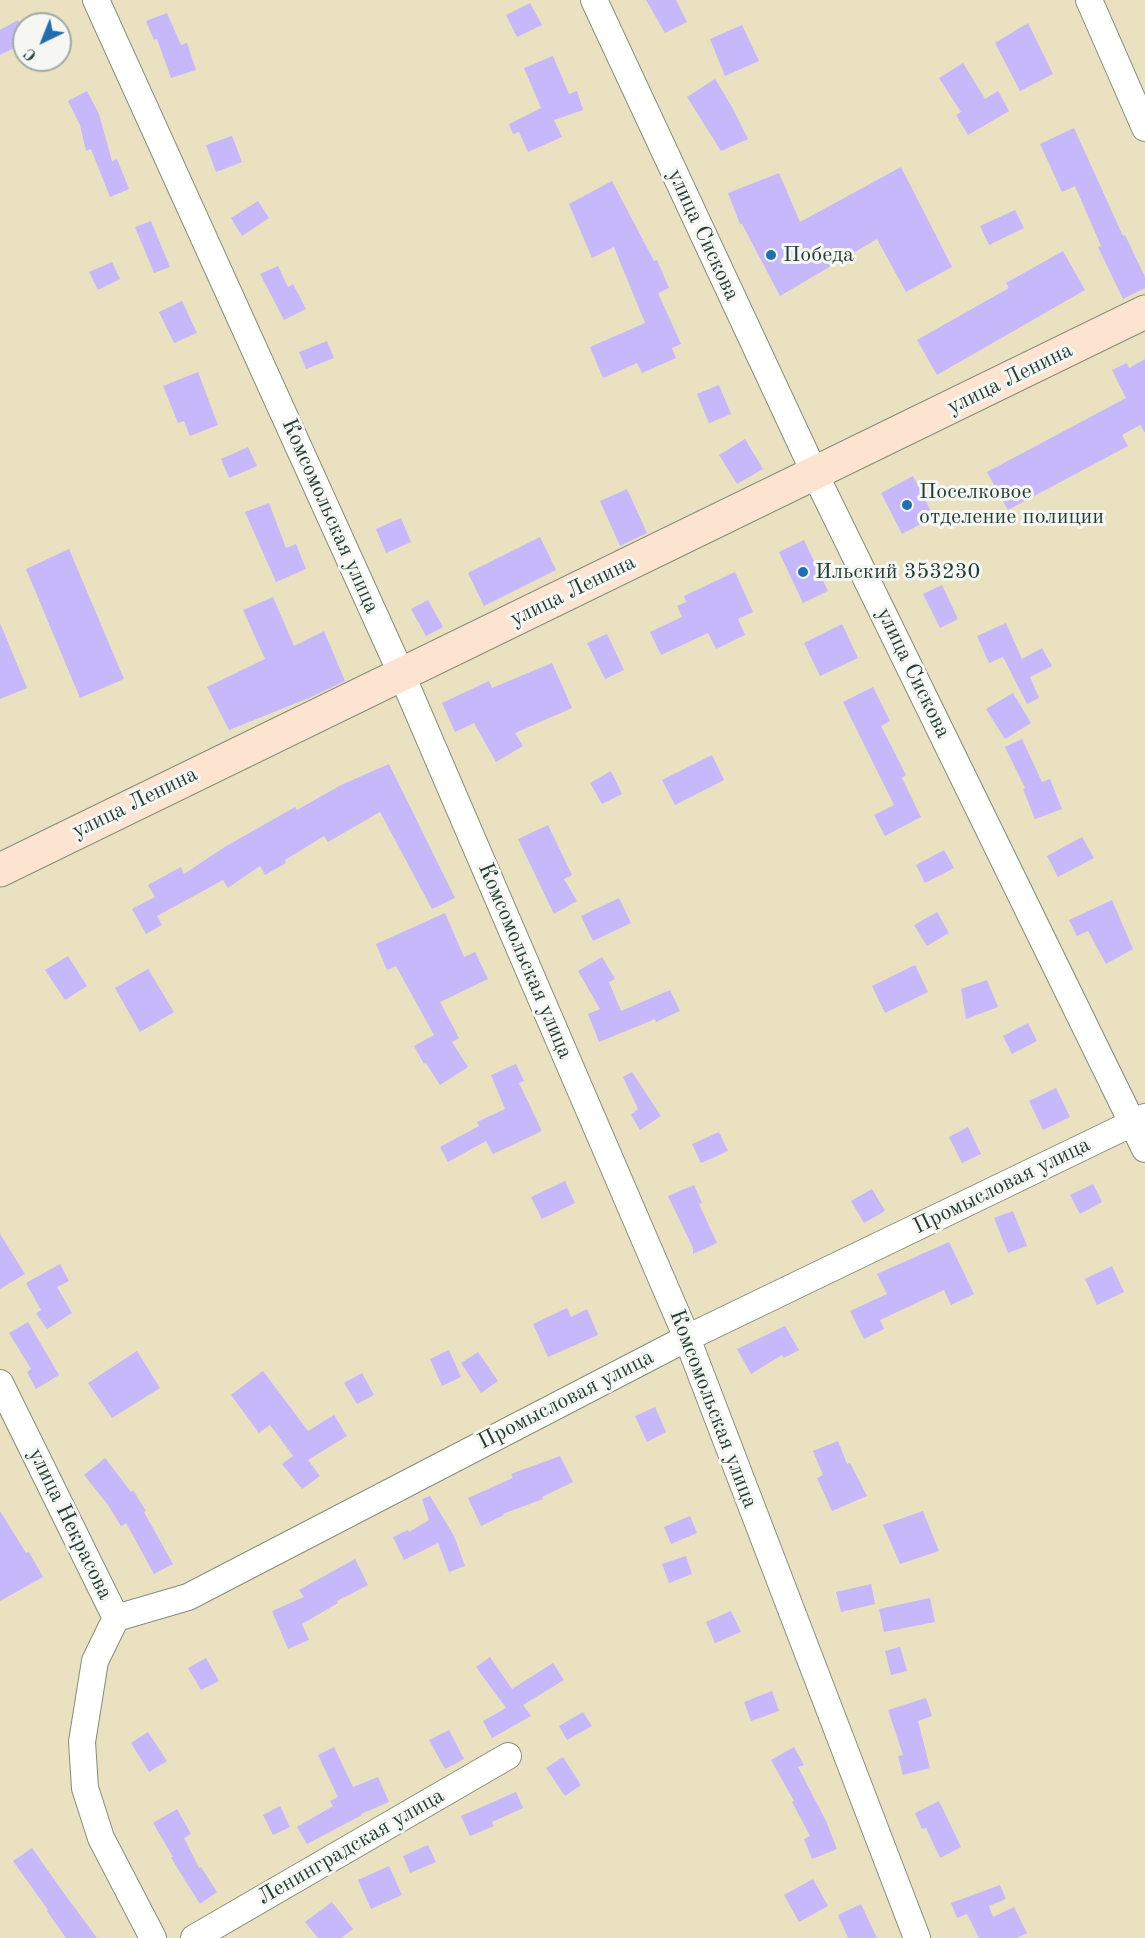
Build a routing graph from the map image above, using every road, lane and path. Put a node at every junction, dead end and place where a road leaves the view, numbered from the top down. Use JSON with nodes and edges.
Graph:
{"nodes":[{"id":1,"x":96,"y":0,"type":"edge"},
{"id":2,"x":594,"y":0,"type":"edge"},
{"id":3,"x":1089,"y":0,"type":"edge"},
{"id":4,"x":1145,"y":128,"type":"edge"},
{"id":5,"x":1145,"y":312,"type":"edge"},
{"id":6,"x":815,"y":474,"type":"junction"},
{"id":7,"x":401,"y":673,"type":"junction"},
{"id":8,"x":0,"y":870,"type":"edge"},
{"id":9,"x":1139,"y":1120,"type":"edge"},
{"id":10,"x":1145,"y":1149,"type":"edge"},
{"id":11,"x":687,"y":1338,"type":"junction"},
{"id":12,"x":0,"y":1383,"type":"edge"},
{"id":13,"x":116,"y":1618,"type":"junction"},
{"id":14,"x":508,"y":1756,"type":"dead end"},
{"id":15,"x":153,"y":1938,"type":"edge"},
{"id":16,"x":194,"y":1938,"type":"edge"},
{"id":17,"x":917,"y":1938,"type":"edge"}],
"edges":[{"from":1,"to":7,"type":"street","name":"Комсомольская улица"},
{"from":2,"to":6,"type":"street","name":"улица Сискова"},
{"from":3,"to":4,"type":"street"},
{"from":5,"to":6,"type":"street","name":"улица Ленина"},
{"from":6,"to":7,"type":"street","name":"улица Ленина"},
{"from":6,"to":9,"type":"street","name":"улица Сискова"},
{"from":7,"to":8,"type":"street","name":"улица Ленина"},
{"from":7,"to":11,"type":"street","name":"Комсомольская улица"},
{"from":9,"to":10,"type":"street","name":"улица Сискова"},
{"from":9,"to":11,"type":"street","name":"Промысловая улица"},
{"from":11,"to":13,"type":"street","name":"Промысловая улица"},
{"from":11,"to":17,"type":"street","name":"Комсомольская улица"},
{"from":12,"to":13,"type":"street","name":"улица Некрасова"},
{"from":13,"to":15,"type":"street","name":"улица Некрасова"},
{"from":14,"to":16,"type":"street","name":"Ленинградская улица"}]}
